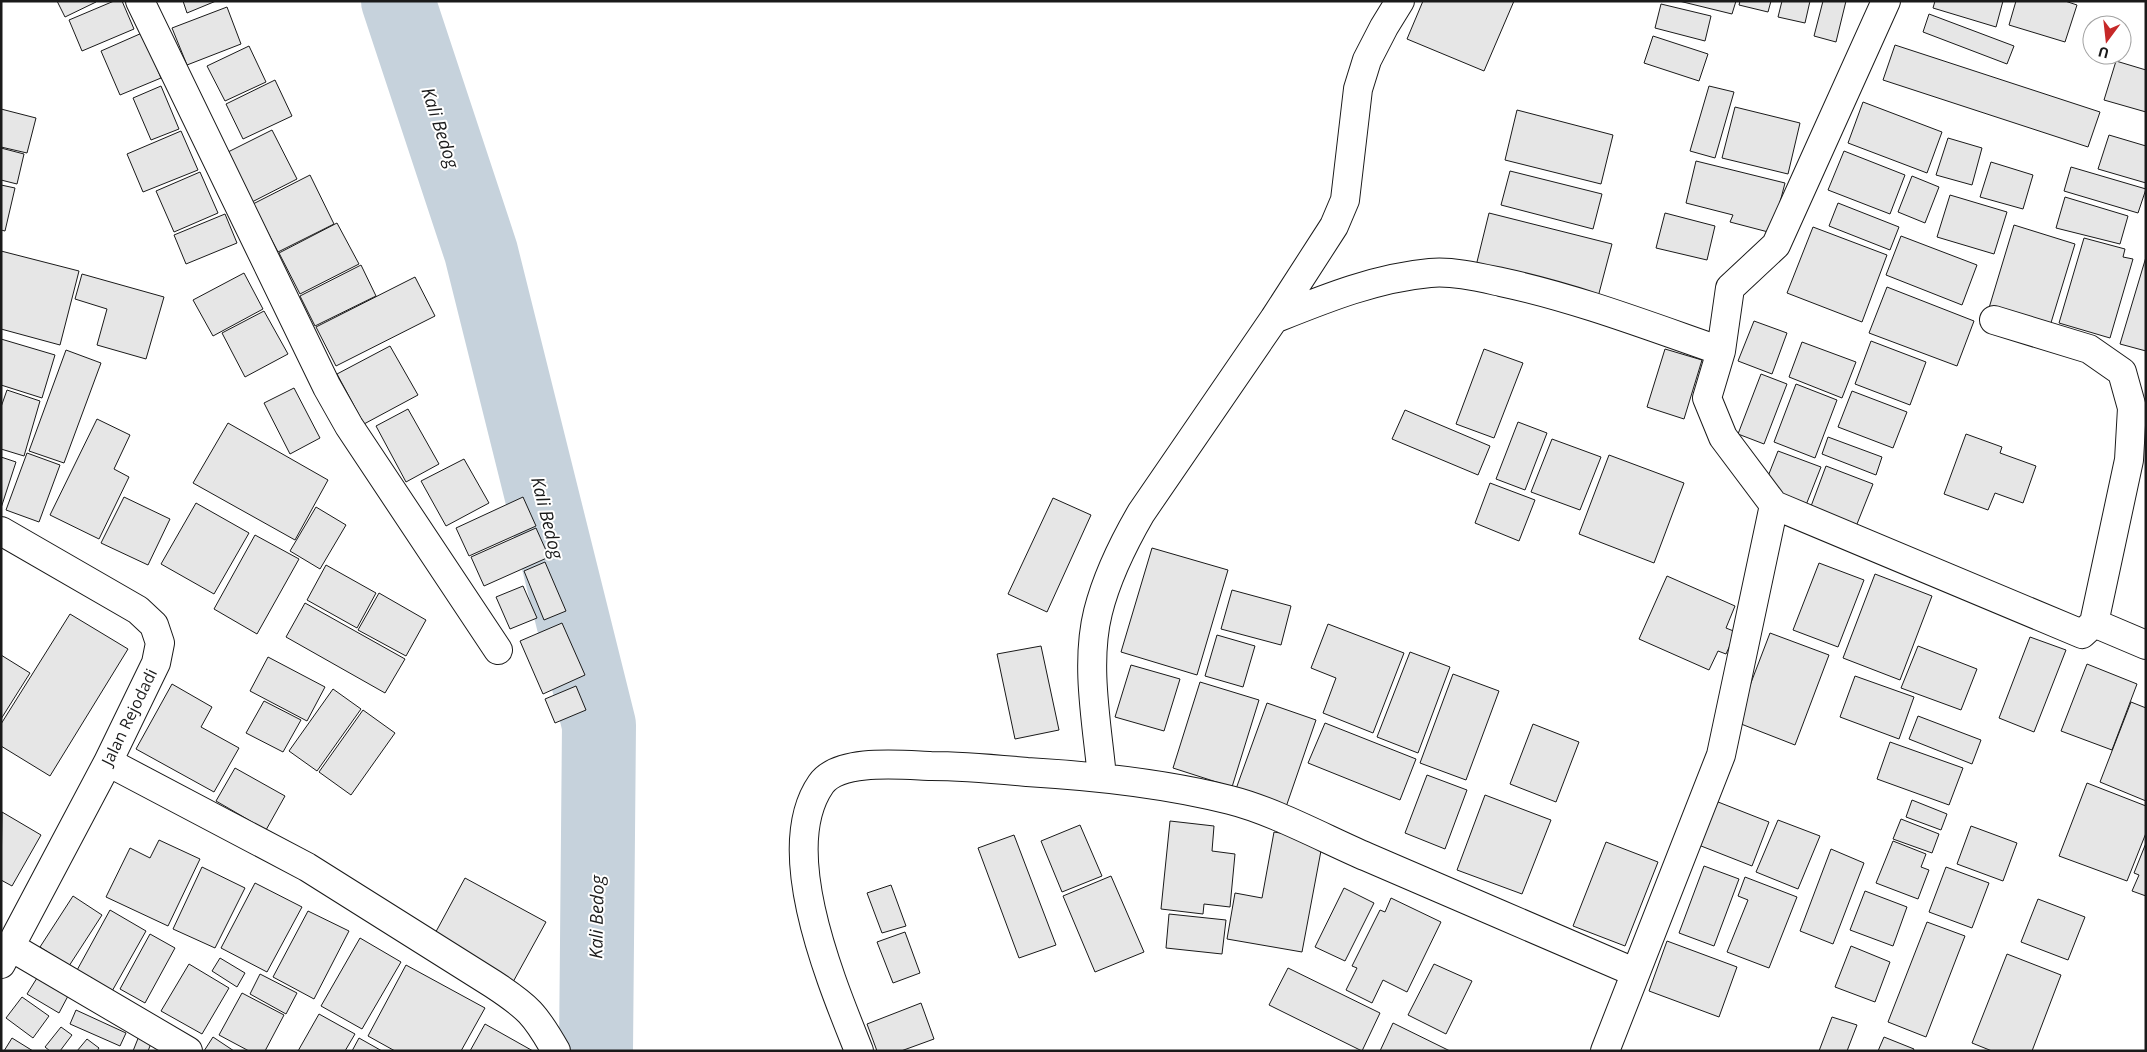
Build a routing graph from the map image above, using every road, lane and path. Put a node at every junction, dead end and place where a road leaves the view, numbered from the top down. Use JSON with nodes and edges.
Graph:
{"nodes":[{"id":1,"x":140,"y":1,"type":"edge"},
{"id":2,"x":1400,"y":1,"type":"edge"},
{"id":3,"x":1886,"y":1,"type":"edge"},
{"id":4,"x":1274,"y":318,"type":"junction"},
{"id":5,"x":1994,"y":320,"type":"dead end"},
{"id":6,"x":1721,"y":351,"type":"junction"},
{"id":7,"x":1774,"y":505,"type":"junction"},
{"id":8,"x":1,"y":531,"type":"edge"},
{"id":9,"x":2094,"y":623,"type":"junction"},
{"id":10,"x":2146,"y":645,"type":"edge"},
{"id":11,"x":498,"y":650,"type":"dead end"},
{"id":12,"x":108,"y":762,"type":"junction"},
{"id":13,"x":1102,"y":777,"type":"junction"},
{"id":14,"x":6,"y":955,"type":"edge"},
{"id":15,"x":1634,"y":972,"type":"junction"},
{"id":16,"x":188,"y":1051,"type":"edge"},
{"id":17,"x":556,"y":1051,"type":"edge"},
{"id":18,"x":859,"y":1051,"type":"edge"},
{"id":19,"x":1605,"y":1051,"type":"edge"}],
"edges":[{"from":1,"to":11,"type":"street"},
{"from":2,"to":4,"type":"street"},
{"from":3,"to":6,"type":"street"},
{"from":4,"to":6,"type":"street"},
{"from":4,"to":13,"type":"street"},
{"from":5,"to":9,"type":"street"},
{"from":6,"to":7,"type":"street"},
{"from":7,"to":9,"type":"street"},
{"from":7,"to":15,"type":"street"},
{"from":8,"to":12,"type":"street","name":"Jalan Rejodadi"},
{"from":9,"to":10,"type":"street"},
{"from":12,"to":14,"type":"street","name":"Jalan Rejodadi"},
{"from":12,"to":17,"type":"street"},
{"from":13,"to":15,"type":"street"},
{"from":13,"to":18,"type":"street"},
{"from":14,"to":16,"type":"street"},
{"from":15,"to":19,"type":"street"}]}
